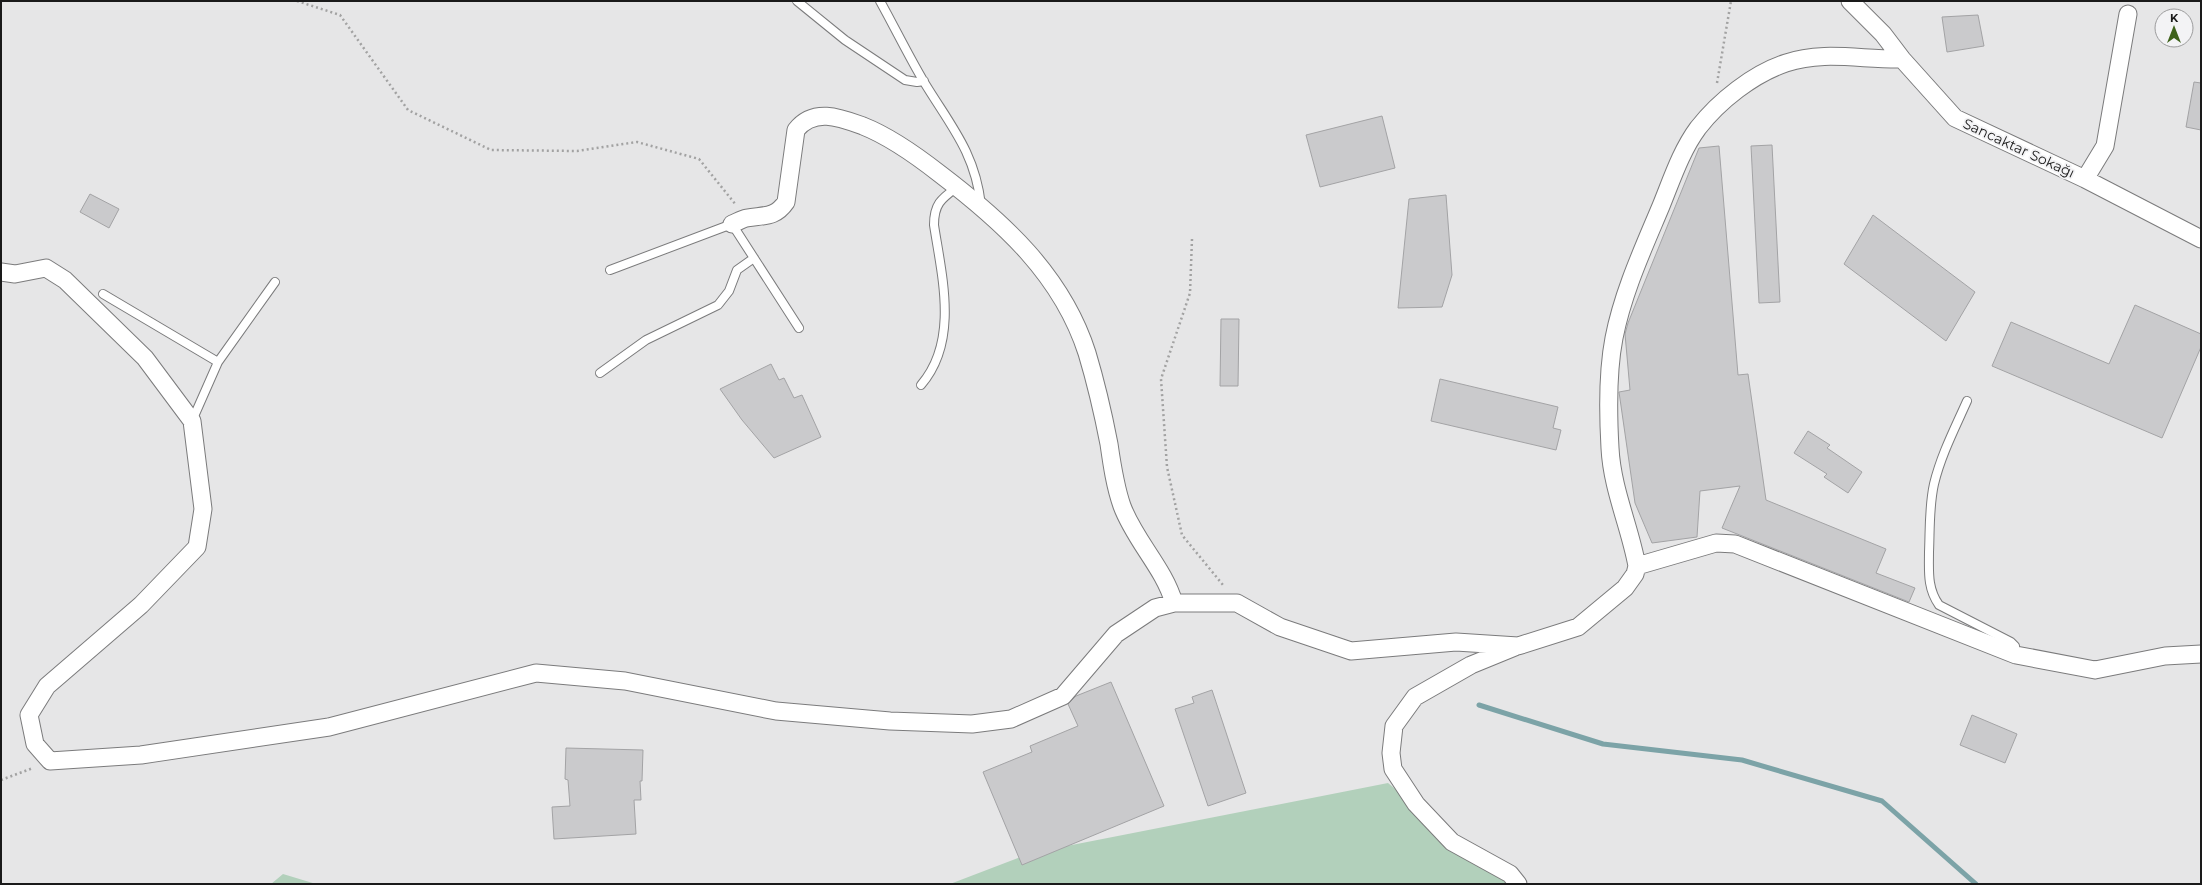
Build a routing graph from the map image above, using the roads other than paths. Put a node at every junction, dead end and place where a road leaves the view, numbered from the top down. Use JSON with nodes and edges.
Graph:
{"nodes":[{"id":1,"x":797,"y":1,"type":"edge"},
{"id":2,"x":880,"y":1,"type":"edge"},
{"id":3,"x":1850,"y":1,"type":"edge"},
{"id":4,"x":2128,"y":14,"type":"dead end"},
{"id":5,"x":1902,"y":59,"type":"junction"},
{"id":6,"x":924,"y":81,"type":"junction"},
{"id":7,"x":2085,"y":179,"type":"junction"},
{"id":8,"x":957,"y":187,"type":"junction"},
{"id":9,"x":981,"y":206,"type":"junction"},
{"id":10,"x":739,"y":221,"type":"junction"},
{"id":11,"x":2201,"y":240,"type":"edge"},
{"id":12,"x":754,"y":258,"type":"junction"},
{"id":13,"x":610,"y":270,"type":"dead end"},
{"id":14,"x":1,"y":272,"type":"edge"},
{"id":15,"x":275,"y":282,"type":"dead end"},
{"id":16,"x":103,"y":294,"type":"dead end"},
{"id":17,"x":799,"y":328,"type":"dead end"},
{"id":18,"x":218,"y":362,"type":"junction"},
{"id":19,"x":600,"y":373,"type":"dead end"},
{"id":20,"x":921,"y":385,"type":"dead end"},
{"id":21,"x":1967,"y":401,"type":"dead end"},
{"id":22,"x":192,"y":421,"type":"junction"},
{"id":23,"x":1637,"y":566,"type":"junction"},
{"id":24,"x":1174,"y":604,"type":"junction"},
{"id":25,"x":1518,"y":646,"type":"junction"},
{"id":26,"x":2201,"y":654,"type":"edge"},
{"id":27,"x":2016,"y":655,"type":"junction"},
{"id":28,"x":1518,"y":884,"type":"edge"}],
"edges":[{"from":1,"to":6,"type":"lane"},
{"from":2,"to":6,"type":"lane"},
{"from":3,"to":5,"type":"street","name":"Sancaktar Sokağı"},
{"from":4,"to":7,"type":"street"},
{"from":5,"to":7,"type":"street","name":"Sancaktar Sokağı"},
{"from":5,"to":23,"type":"street"},
{"from":6,"to":9,"type":"lane"},
{"from":7,"to":11,"type":"street","name":"Sancaktar Sokağı"},
{"from":8,"to":9,"type":"street"},
{"from":8,"to":10,"type":"street"},
{"from":8,"to":20,"type":"lane"},
{"from":9,"to":24,"type":"street"},
{"from":10,"to":12,"type":"lane"},
{"from":10,"to":13,"type":"lane"},
{"from":12,"to":17,"type":"lane"},
{"from":12,"to":19,"type":"lane"},
{"from":14,"to":22,"type":"street"},
{"from":15,"to":18,"type":"lane"},
{"from":16,"to":18,"type":"lane"},
{"from":18,"to":22,"type":"lane"},
{"from":21,"to":27,"type":"lane"},
{"from":22,"to":24,"type":"street"},
{"from":23,"to":25,"type":"street"},
{"from":23,"to":27,"type":"street"},
{"from":24,"to":25,"type":"street"},
{"from":25,"to":28,"type":"street"},
{"from":26,"to":27,"type":"street"}]}
